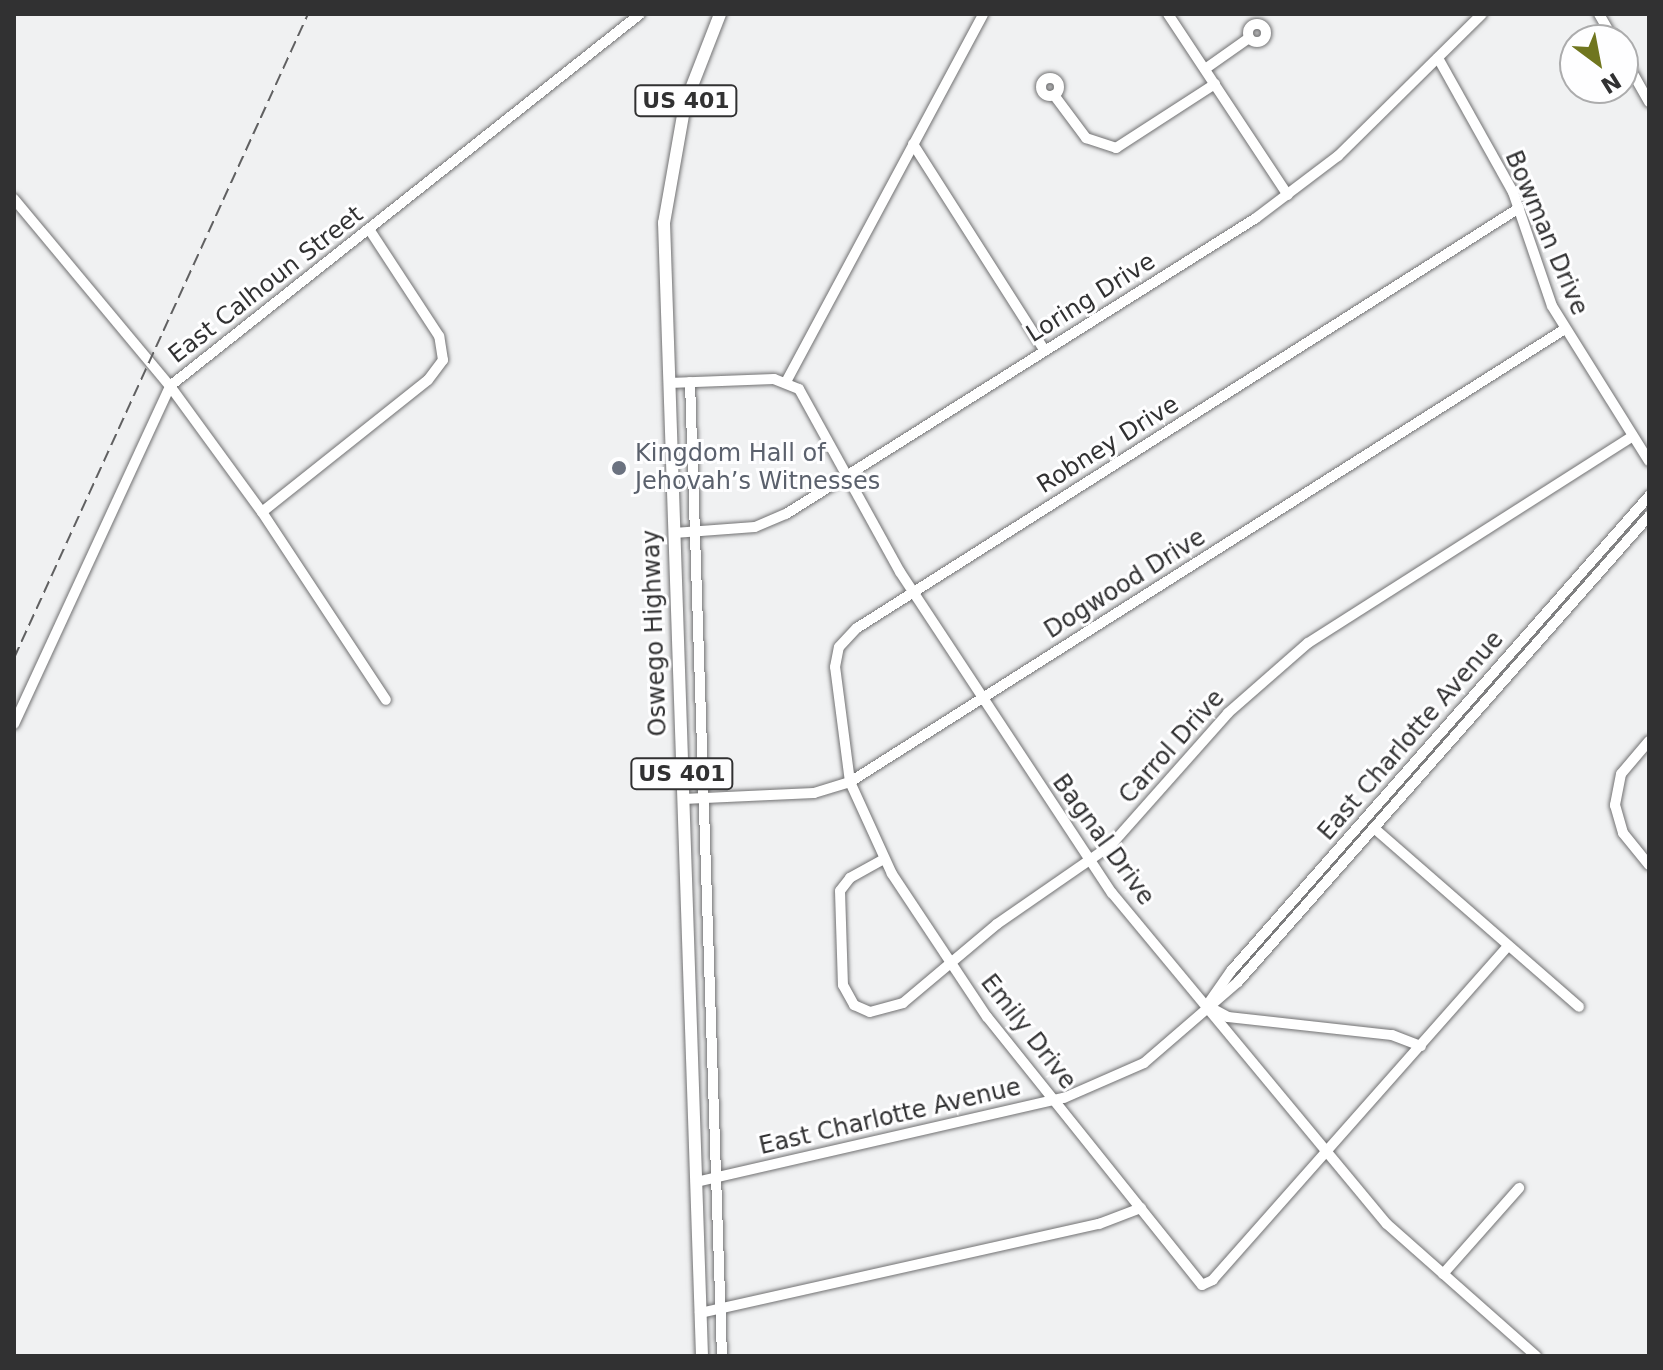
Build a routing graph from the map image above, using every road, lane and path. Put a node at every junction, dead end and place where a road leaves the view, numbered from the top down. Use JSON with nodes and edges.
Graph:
{"nodes":[{"id":1,"x":640,"y":14,"type":"edge"},
{"id":2,"x":720,"y":14,"type":"edge"},
{"id":3,"x":983,"y":14,"type":"edge"},
{"id":4,"x":1168,"y":14,"type":"edge"},
{"id":5,"x":1482,"y":14,"type":"edge"},
{"id":6,"x":1249,"y":38,"type":"dead end"},
{"id":7,"x":1438,"y":58,"type":"junction"},
{"id":8,"x":1205,"y":69,"type":"junction"},
{"id":9,"x":1215,"y":84,"type":"junction"},
{"id":10,"x":1639,"y":84,"type":"edge"},
{"id":11,"x":1054,"y":95,"type":"dead end"},
{"id":12,"x":1649,"y":102,"type":"edge"},
{"id":13,"x":913,"y":144,"type":"junction"},
{"id":14,"x":1288,"y":195,"type":"junction"},
{"id":15,"x":14,"y":199,"type":"edge"},
{"id":16,"x":1519,"y":208,"type":"junction"},
{"id":17,"x":369,"y":229,"type":"junction"},
{"id":18,"x":1565,"y":329,"type":"junction"},
{"id":19,"x":1044,"y":350,"type":"junction"},
{"id":20,"x":690,"y":382,"type":"junction"},
{"id":21,"x":786,"y":382,"type":"junction"},
{"id":22,"x":669,"y":383,"type":"junction"},
{"id":23,"x":170,"y":386,"type":"junction"},
{"id":24,"x":1633,"y":436,"type":"junction"},
{"id":25,"x":1649,"y":461,"type":"edge"},
{"id":26,"x":847,"y":475,"type":"junction"},
{"id":27,"x":1649,"y":496,"type":"edge"},
{"id":28,"x":262,"y":512,"type":"junction"},
{"id":29,"x":1649,"y":516,"type":"edge"},
{"id":30,"x":695,"y":532,"type":"junction"},
{"id":31,"x":674,"y":533,"type":"junction"},
{"id":32,"x":914,"y":592,"type":"junction"},
{"id":33,"x":982,"y":698,"type":"junction"},
{"id":34,"x":386,"y":700,"type":"dead end"},
{"id":35,"x":14,"y":724,"type":"edge"},
{"id":36,"x":1649,"y":741,"type":"edge"},
{"id":37,"x":850,"y":782,"type":"junction"},
{"id":38,"x":703,"y":798,"type":"junction"},
{"id":39,"x":683,"y":799,"type":"junction"},
{"id":40,"x":1374,"y":828,"type":"junction"},
{"id":41,"x":884,"y":859,"type":"junction"},
{"id":42,"x":1090,"y":861,"type":"junction"},
{"id":43,"x":1649,"y":865,"type":"edge"},
{"id":44,"x":1508,"y":946,"type":"junction"},
{"id":45,"x":949,"y":963,"type":"junction"},
{"id":46,"x":1207,"y":1006,"type":"junction"},
{"id":47,"x":1579,"y":1007,"type":"dead end"},
{"id":48,"x":1421,"y":1046,"type":"junction"},
{"id":49,"x":1056,"y":1100,"type":"junction"},
{"id":50,"x":1327,"y":1152,"type":"junction"},
{"id":51,"x":717,"y":1177,"type":"junction"},
{"id":52,"x":696,"y":1182,"type":"junction"},
{"id":53,"x":1519,"y":1188,"type":"dead end"},
{"id":54,"x":1141,"y":1208,"type":"junction"},
{"id":55,"x":1443,"y":1274,"type":"junction"},
{"id":56,"x":721,"y":1309,"type":"junction"},
{"id":57,"x":700,"y":1313,"type":"junction"},
{"id":58,"x":702,"y":1356,"type":"edge"},
{"id":59,"x":722,"y":1356,"type":"edge"},
{"id":60,"x":1536,"y":1356,"type":"edge"}],
"edges":[{"from":1,"to":17,"type":"street","name":"East Calhoun Street"},
{"from":2,"to":22,"type":"main road","name":"Oswego Highway","number":"US 401"},
{"from":3,"to":13,"type":"street"},
{"from":4,"to":8,"type":"street"},
{"from":5,"to":7,"type":"street","name":"Loring Drive"},
{"from":6,"to":8,"type":"street"},
{"from":7,"to":14,"type":"street","name":"Loring Drive"},
{"from":7,"to":16,"type":"street","name":"Bowman Drive"},
{"from":8,"to":9,"type":"street"},
{"from":9,"to":11,"type":"street"},
{"from":9,"to":14,"type":"street"},
{"from":10,"to":12,"type":"street"},
{"from":13,"to":19,"type":"street"},
{"from":13,"to":21,"type":"street"},
{"from":14,"to":19,"type":"street","name":"Loring Drive"},
{"from":15,"to":23,"type":"street"},
{"from":16,"to":18,"type":"street","name":"Bowman Drive"},
{"from":16,"to":32,"type":"street","name":"Robney Drive"},
{"from":17,"to":23,"type":"street","name":"East Calhoun Street"},
{"from":17,"to":28,"type":"street"},
{"from":18,"to":24,"type":"street","name":"Bowman Drive"},
{"from":18,"to":33,"type":"street","name":"Dogwood Drive"},
{"from":19,"to":26,"type":"street","name":"Loring Drive"},
{"from":20,"to":21,"type":"street"},
{"from":20,"to":22,"type":"street"},
{"from":20,"to":30,"type":"street","name":"Oswego Highway"},
{"from":21,"to":26,"type":"street","name":"Bagnal Drive"},
{"from":22,"to":31,"type":"main road","name":"Oswego Highway","number":"US 401"},
{"from":23,"to":28,"type":"street"},
{"from":23,"to":35,"type":"street","name":"East Calhoun Street"},
{"from":24,"to":25,"type":"street","name":"Bowman Drive"},
{"from":24,"to":42,"type":"street","name":"Carrol Drive"},
{"from":26,"to":30,"type":"street","name":"Loring Drive"},
{"from":26,"to":32,"type":"street","name":"Bagnal Drive"},
{"from":27,"to":46,"type":"street","name":"East Charlotte Avenue"},
{"from":28,"to":34,"type":"street"},
{"from":29,"to":40,"type":"street","name":"East Charlotte Avenue"},
{"from":30,"to":31,"type":"street","name":"Loring Drive"},
{"from":30,"to":38,"type":"street","name":"Oswego Highway"},
{"from":31,"to":39,"type":"main road","name":"Oswego Highway","number":"US 401"},
{"from":32,"to":33,"type":"street","name":"Bagnal Drive"},
{"from":32,"to":37,"type":"street","name":"Robney Drive"},
{"from":33,"to":37,"type":"street","name":"Dogwood Drive"},
{"from":33,"to":42,"type":"street","name":"Bagnal Drive"},
{"from":36,"to":43,"type":"street"},
{"from":37,"to":38,"type":"street","name":"Dogwood Drive"},
{"from":37,"to":41,"type":"street","name":"Emily Drive"},
{"from":38,"to":39,"type":"street","name":"Dogwood Drive"},
{"from":38,"to":51,"type":"street","name":"Oswego Highway"},
{"from":39,"to":52,"type":"main road","name":"Oswego Highway","number":"US 401"},
{"from":40,"to":44,"type":"street"},
{"from":40,"to":46,"type":"street","name":"East Charlotte Avenue"},
{"from":41,"to":45,"type":"street","name":"Emily Drive"},
{"from":41,"to":45,"type":"street","name":"Carrol Drive"},
{"from":42,"to":45,"type":"street","name":"Carrol Drive"},
{"from":42,"to":46,"type":"street","name":"Bagnal Drive"},
{"from":44,"to":47,"type":"street"},
{"from":44,"to":48,"type":"street"},
{"from":45,"to":49,"type":"street","name":"Emily Drive"},
{"from":46,"to":48,"type":"street"},
{"from":46,"to":49,"type":"street","name":"East Charlotte Avenue"},
{"from":46,"to":50,"type":"street","name":"Bagnal Drive"},
{"from":48,"to":50,"type":"street"},
{"from":49,"to":51,"type":"street","name":"East Charlotte Avenue"},
{"from":49,"to":54,"type":"street","name":"Emily Drive"},
{"from":50,"to":54,"type":"street","name":"Emily Drive"},
{"from":50,"to":55,"type":"street","name":"Bagnal Drive"},
{"from":51,"to":52,"type":"street","name":"East Charlotte Avenue"},
{"from":51,"to":56,"type":"street","name":"Oswego Highway"},
{"from":52,"to":57,"type":"main road","name":"Oswego Highway","number":"US 401"},
{"from":53,"to":55,"type":"street"},
{"from":54,"to":56,"type":"street"},
{"from":55,"to":60,"type":"street","name":"Bagnal Drive"},
{"from":56,"to":57,"type":"street"},
{"from":56,"to":59,"type":"street","name":"Oswego Highway"},
{"from":57,"to":58,"type":"main road","name":"Oswego Highway","number":"US 401"}]}
